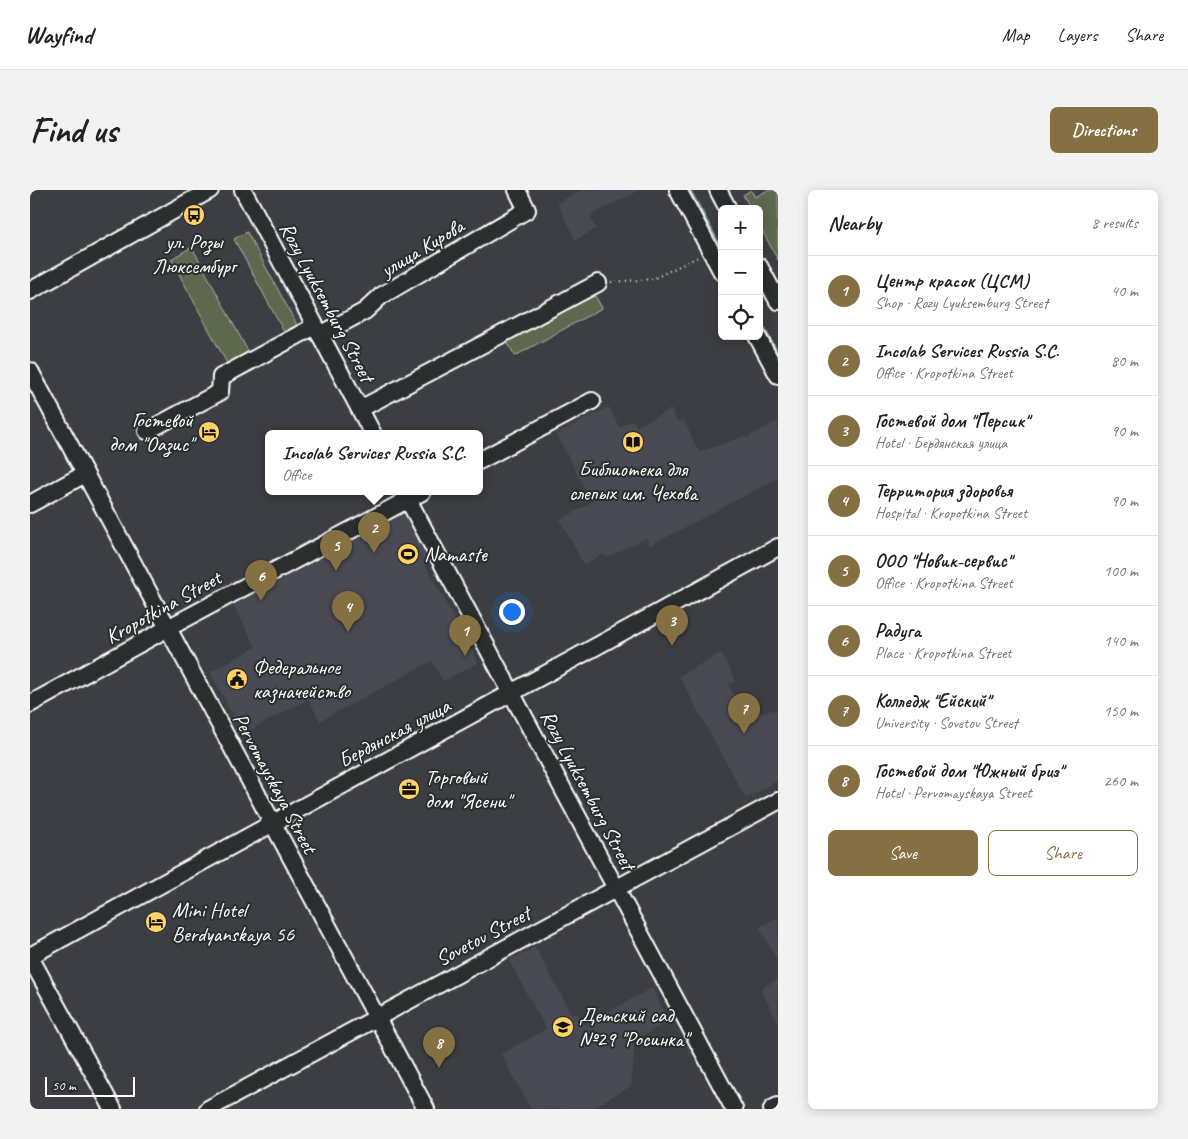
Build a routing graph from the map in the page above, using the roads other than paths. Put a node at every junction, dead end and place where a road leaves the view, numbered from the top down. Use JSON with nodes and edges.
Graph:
{"nodes":[{"id":1,"x":210,"y":190,"type":"edge"},
{"id":2,"x":243,"y":190,"type":"edge"},
{"id":3,"x":517,"y":190,"type":"edge"},
{"id":4,"x":678,"y":190,"type":"edge"},
{"id":5,"x":718,"y":190,"type":"edge"},
{"id":6,"x":726,"y":205,"type":"edge"},
{"id":7,"x":718,"y":265,"type":"edge"},
{"id":8,"x":763,"y":272,"type":"edge"},
{"id":9,"x":598,"y":282,"type":"road end"},
{"id":10,"x":30,"y":291,"type":"edge"},
{"id":11,"x":777,"y":295,"type":"edge"},
{"id":12,"x":318,"y":330,"type":"junction"},
{"id":13,"x":759,"y":340,"type":"edge"},
{"id":14,"x":30,"y":371,"type":"edge"},
{"id":15,"x":778,"y":376,"type":"edge"},
{"id":16,"x":592,"y":401,"type":"dead end"},
{"id":17,"x":360,"y":409,"type":"junction"},
{"id":18,"x":371,"y":430,"type":"edge"},
{"id":19,"x":147,"y":431,"type":"dead end"},
{"id":20,"x":483,"y":459,"type":"edge"},
{"id":21,"x":85,"y":474,"type":"junction"},
{"id":22,"x":410,"y":495,"type":"edge"},
{"id":23,"x":413,"y":495,"type":"edge"},
{"id":24,"x":30,"y":504,"type":"edge"},
{"id":25,"x":778,"y":547,"type":"edge"},
{"id":26,"x":168,"y":628,"type":"junction"},
{"id":27,"x":512,"y":693,"type":"junction"},
{"id":28,"x":30,"y":704,"type":"edge"},
{"id":29,"x":778,"y":801,"type":"edge"},
{"id":30,"x":272,"y":823,"type":"junction"},
{"id":31,"x":616,"y":888,"type":"junction"},
{"id":32,"x":30,"y":956,"type":"edge"},
{"id":33,"x":377,"y":1018,"type":"junction"},
{"id":34,"x":778,"y":1106,"type":"edge"},
{"id":35,"x":113,"y":1109,"type":"edge"},
{"id":36,"x":208,"y":1109,"type":"edge"},
{"id":37,"x":426,"y":1109,"type":"edge"},
{"id":38,"x":734,"y":1109,"type":"edge"},
{"id":39,"x":772,"y":1109,"type":"edge"}],
"edges":[{"from":1,"to":10,"type":"street"},
{"from":2,"to":12,"type":"street","name":"Rozy Lyuksemburg Street"},
{"from":3,"to":12,"type":"street","name":"улица Кирова"},
{"from":4,"to":7,"type":"street"},
{"from":5,"to":6,"type":"street"},
{"from":8,"to":11,"type":"street"},
{"from":9,"to":17,"type":"street"},
{"from":12,"to":17,"type":"street","name":"Rozy Lyuksemburg Street"},
{"from":12,"to":19,"type":"street","name":"улица Кирова"},
{"from":13,"to":15,"type":"street"},
{"from":14,"to":21,"type":"street","name":"Pervomayskaya Street"},
{"from":16,"to":20,"type":"street"},
{"from":17,"to":18,"type":"street","name":"Rozy Lyuksemburg Street"},
{"from":21,"to":24,"type":"street"},
{"from":21,"to":26,"type":"street","name":"Pervomayskaya Street"},
{"from":22,"to":26,"type":"street","name":"Kropotkina Street"},
{"from":23,"to":27,"type":"street","name":"Rozy Lyuksemburg Street"},
{"from":25,"to":27,"type":"street","name":"Бердянская улица"},
{"from":26,"to":28,"type":"street","name":"Kropotkina Street"},
{"from":26,"to":30,"type":"street","name":"Pervomayskaya Street"},
{"from":27,"to":30,"type":"street","name":"Бердянская улица"},
{"from":27,"to":31,"type":"street","name":"Rozy Lyuksemburg Street"},
{"from":29,"to":31,"type":"street","name":"Sovetov Street"},
{"from":30,"to":32,"type":"street","name":"Бердянская улица"},
{"from":30,"to":33,"type":"street","name":"Pervomayskaya Street"},
{"from":31,"to":33,"type":"street","name":"Sovetov Street"},
{"from":31,"to":38,"type":"street","name":"Rozy Lyuksemburg Street"},
{"from":32,"to":35,"type":"street"},
{"from":33,"to":36,"type":"street","name":"Sovetov Street"},
{"from":33,"to":37,"type":"street","name":"Pervomayskaya Street"},
{"from":34,"to":39,"type":"street"}]}
